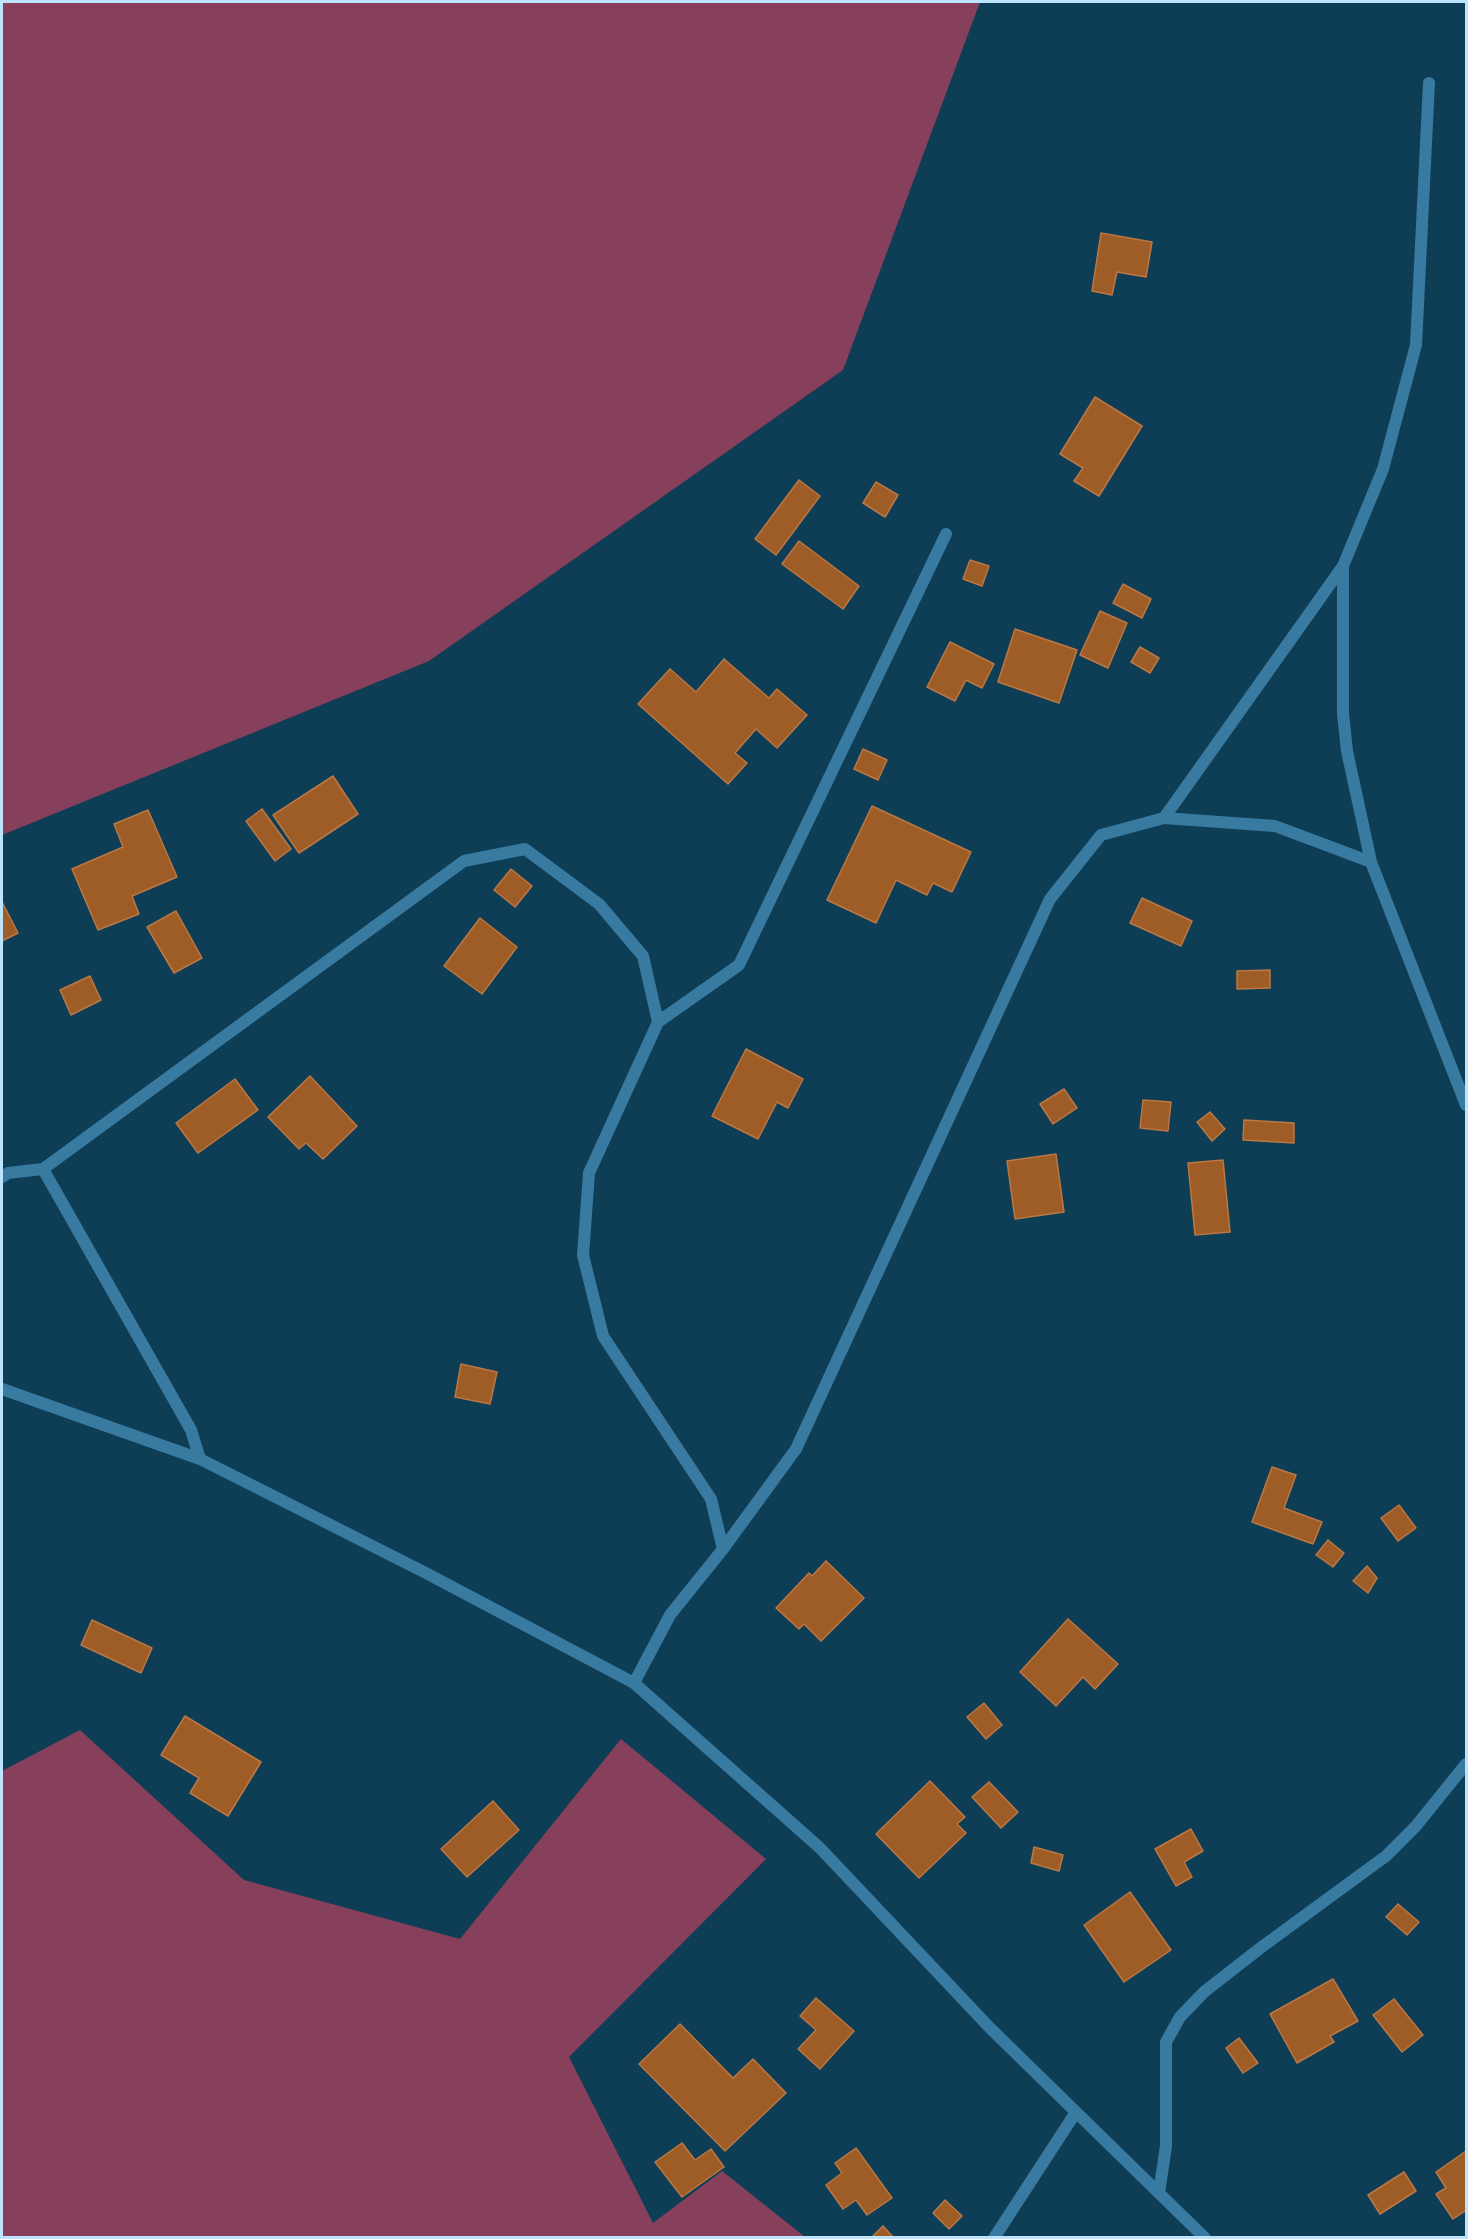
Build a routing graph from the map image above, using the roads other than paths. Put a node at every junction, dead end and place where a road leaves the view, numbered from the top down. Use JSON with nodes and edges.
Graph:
{"nodes":[{"id":1,"x":1429,"y":83,"type":"dead end"},
{"id":2,"x":946,"y":534,"type":"dead end"},
{"id":3,"x":1343,"y":566,"type":"junction"},
{"id":4,"x":1164,"y":818,"type":"junction"},
{"id":5,"x":1371,"y":862,"type":"junction"},
{"id":6,"x":658,"y":1022,"type":"junction"},
{"id":7,"x":1467,"y":1105,"type":"edge"},
{"id":8,"x":43,"y":1169,"type":"junction"},
{"id":9,"x":2,"y":1177,"type":"edge"},
{"id":10,"x":2,"y":1389,"type":"edge"},
{"id":11,"x":200,"y":1459,"type":"junction"},
{"id":12,"x":723,"y":1549,"type":"junction"},
{"id":13,"x":634,"y":1683,"type":"junction"},
{"id":14,"x":1467,"y":1764,"type":"edge"},
{"id":15,"x":1076,"y":2112,"type":"junction"},
{"id":16,"x":1159,"y":2193,"type":"junction"},
{"id":17,"x":994,"y":2238,"type":"edge"},
{"id":18,"x":1205,"y":2238,"type":"edge"}],
"edges":[{"from":1,"to":3,"type":"street"},
{"from":2,"to":6,"type":"street"},
{"from":3,"to":4,"type":"street"},
{"from":3,"to":5,"type":"street"},
{"from":4,"to":5,"type":"street"},
{"from":4,"to":12,"type":"street"},
{"from":5,"to":7,"type":"street"},
{"from":6,"to":8,"type":"street"},
{"from":6,"to":12,"type":"street"},
{"from":8,"to":9,"type":"street"},
{"from":8,"to":11,"type":"street"},
{"from":10,"to":11,"type":"street"},
{"from":11,"to":13,"type":"street"},
{"from":12,"to":13,"type":"street"},
{"from":13,"to":15,"type":"street"},
{"from":14,"to":16,"type":"street"},
{"from":15,"to":16,"type":"street"},
{"from":15,"to":17,"type":"street"},
{"from":16,"to":18,"type":"street"}]}
